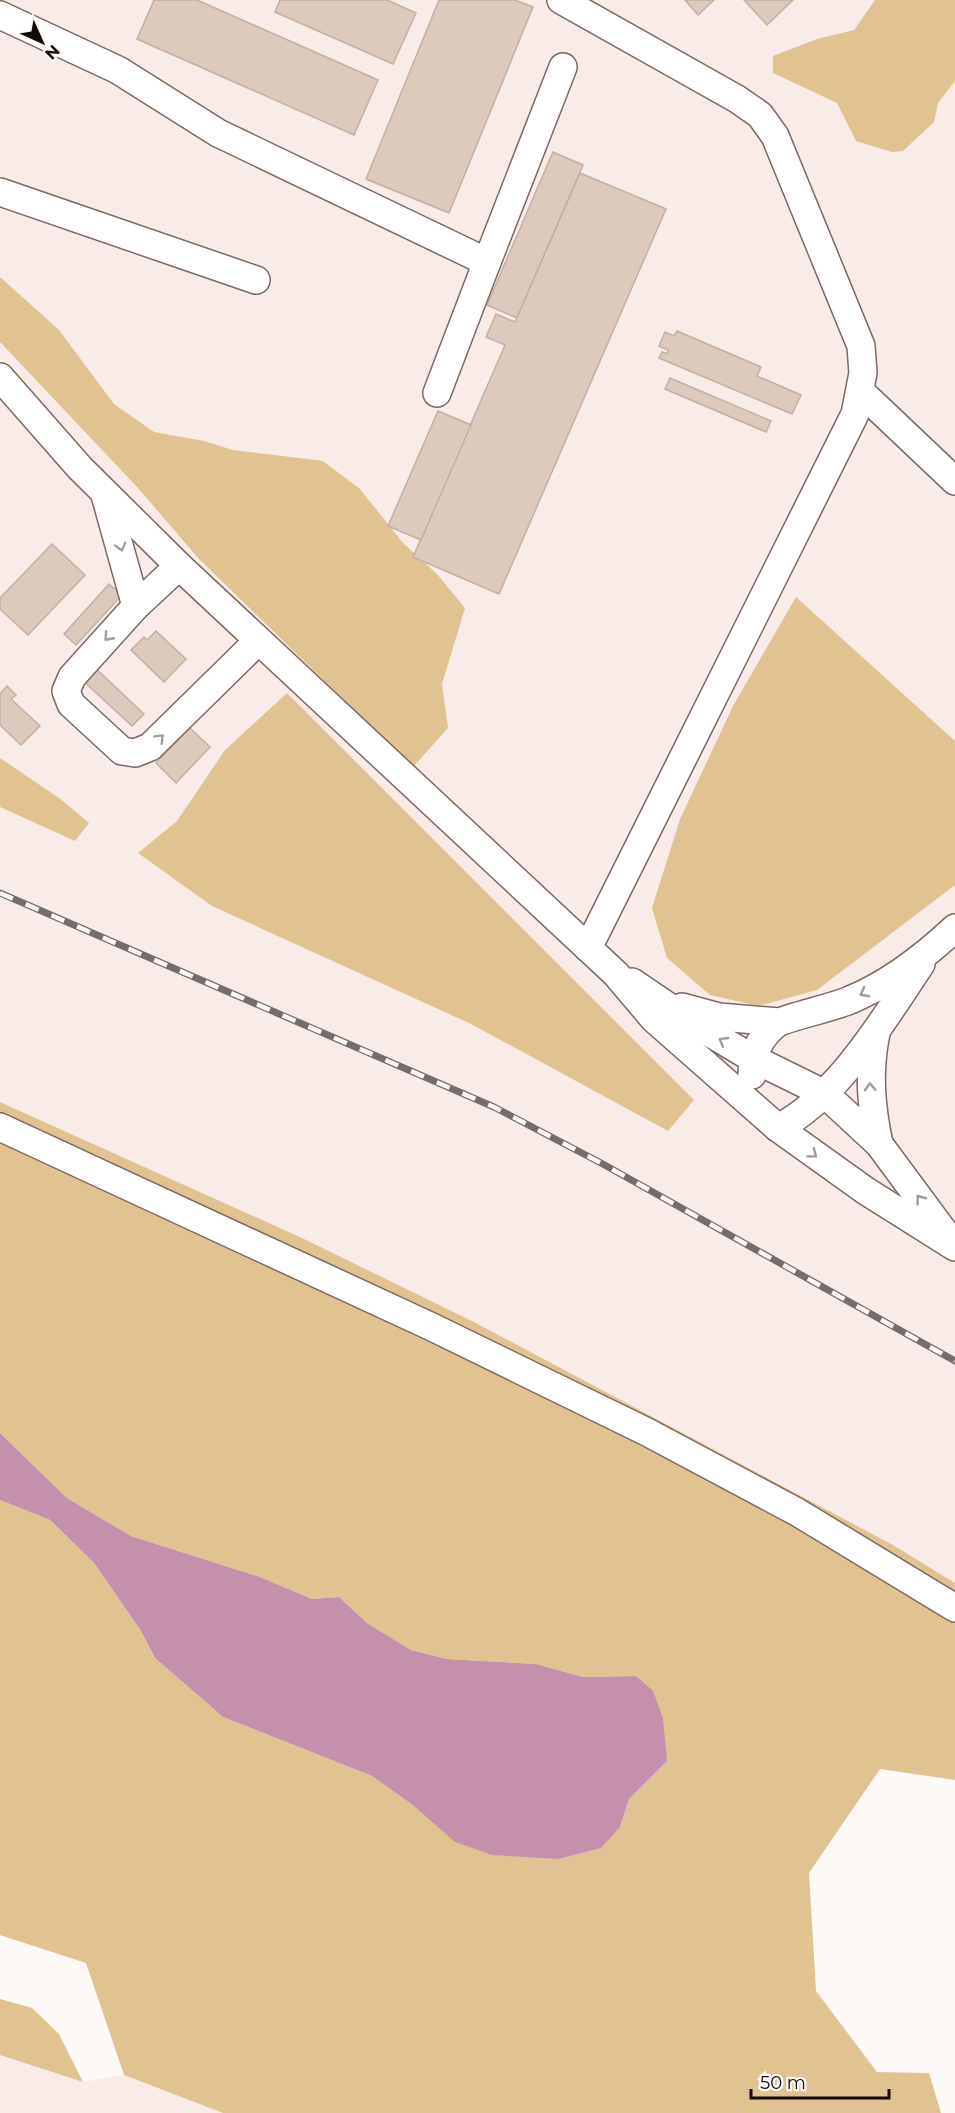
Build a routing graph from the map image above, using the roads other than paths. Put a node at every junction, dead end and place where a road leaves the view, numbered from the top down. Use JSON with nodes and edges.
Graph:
{"nodes":[{"id":1,"x":561,"y":0,"type":"edge"},
{"id":2,"x":0,"y":15,"type":"edge"},
{"id":3,"x":563,"y":67,"type":"dead end"},
{"id":4,"x":0,"y":192,"type":"edge"},
{"id":5,"x":487,"y":262,"type":"junction"},
{"id":6,"x":256,"y":280,"type":"dead end"},
{"id":7,"x":0,"y":377,"type":"edge"},
{"id":8,"x":861,"y":392,"type":"junction"},
{"id":9,"x":437,"y":393,"type":"dead end"},
{"id":10,"x":955,"y":481,"type":"edge"},
{"id":11,"x":104,"y":491,"type":"junction"},
{"id":12,"x":179,"y":566,"type":"junction"},
{"id":13,"x":136,"y":606,"type":"junction"},
{"id":14,"x":258,"y":641,"type":"junction"},
{"id":15,"x":955,"y":928,"type":"edge"},
{"id":16,"x":588,"y":948,"type":"junction"},
{"id":17,"x":931,"y":951,"type":"junction"},
{"id":18,"x":616,"y":974,"type":"junction"},
{"id":19,"x":655,"y":996,"type":"junction"},
{"id":20,"x":778,"y":1022,"type":"junction"},
{"id":21,"x":877,"y":1028,"type":"junction"},
{"id":22,"x":752,"y":1058,"type":"junction"},
{"id":23,"x":825,"y":1094,"type":"junction"},
{"id":24,"x":758,"y":1108,"type":"junction"},
{"id":25,"x":0,"y":1126,"type":"edge"},
{"id":26,"x":778,"y":1128,"type":"junction"},
{"id":27,"x":879,"y":1144,"type":"junction"},
{"id":28,"x":955,"y":1246,"type":"edge"},
{"id":29,"x":955,"y":1608,"type":"edge"}],
"edges":[{"from":1,"to":8,"type":"street"},
{"from":2,"to":5,"type":"street"},
{"from":3,"to":5,"type":"street"},
{"from":4,"to":6,"type":"street"},
{"from":5,"to":9,"type":"street"},
{"from":7,"to":11,"type":"street"},
{"from":8,"to":10,"type":"street"},
{"from":8,"to":16,"type":"street"},
{"from":11,"to":12,"type":"street"},
{"from":11,"to":13,"type":"street","one_way":true},
{"from":12,"to":13,"type":"street"},
{"from":12,"to":14,"type":"street"},
{"from":13,"to":14,"type":"street","one_way":true},
{"from":14,"to":16,"type":"street"},
{"from":15,"to":17,"type":"street"},
{"from":16,"to":18,"type":"street"},
{"from":17,"to":20,"type":"street","one_way":true},
{"from":17,"to":21,"type":"street"},
{"from":18,"to":19,"type":"street"},
{"from":18,"to":24,"type":"street"},
{"from":19,"to":20,"type":"street"},
{"from":22,"to":19,"type":"street","one_way":true},
{"from":20,"to":22,"type":"street"},
{"from":21,"to":23,"type":"street"},
{"from":27,"to":21,"type":"street","one_way":true},
{"from":22,"to":23,"type":"street"},
{"from":22,"to":24,"type":"street"},
{"from":23,"to":26,"type":"street"},
{"from":23,"to":27,"type":"street"},
{"from":24,"to":26,"type":"street"},
{"from":25,"to":29,"type":"street"},
{"from":26,"to":28,"type":"street","one_way":true},
{"from":28,"to":27,"type":"street","one_way":true}]}
